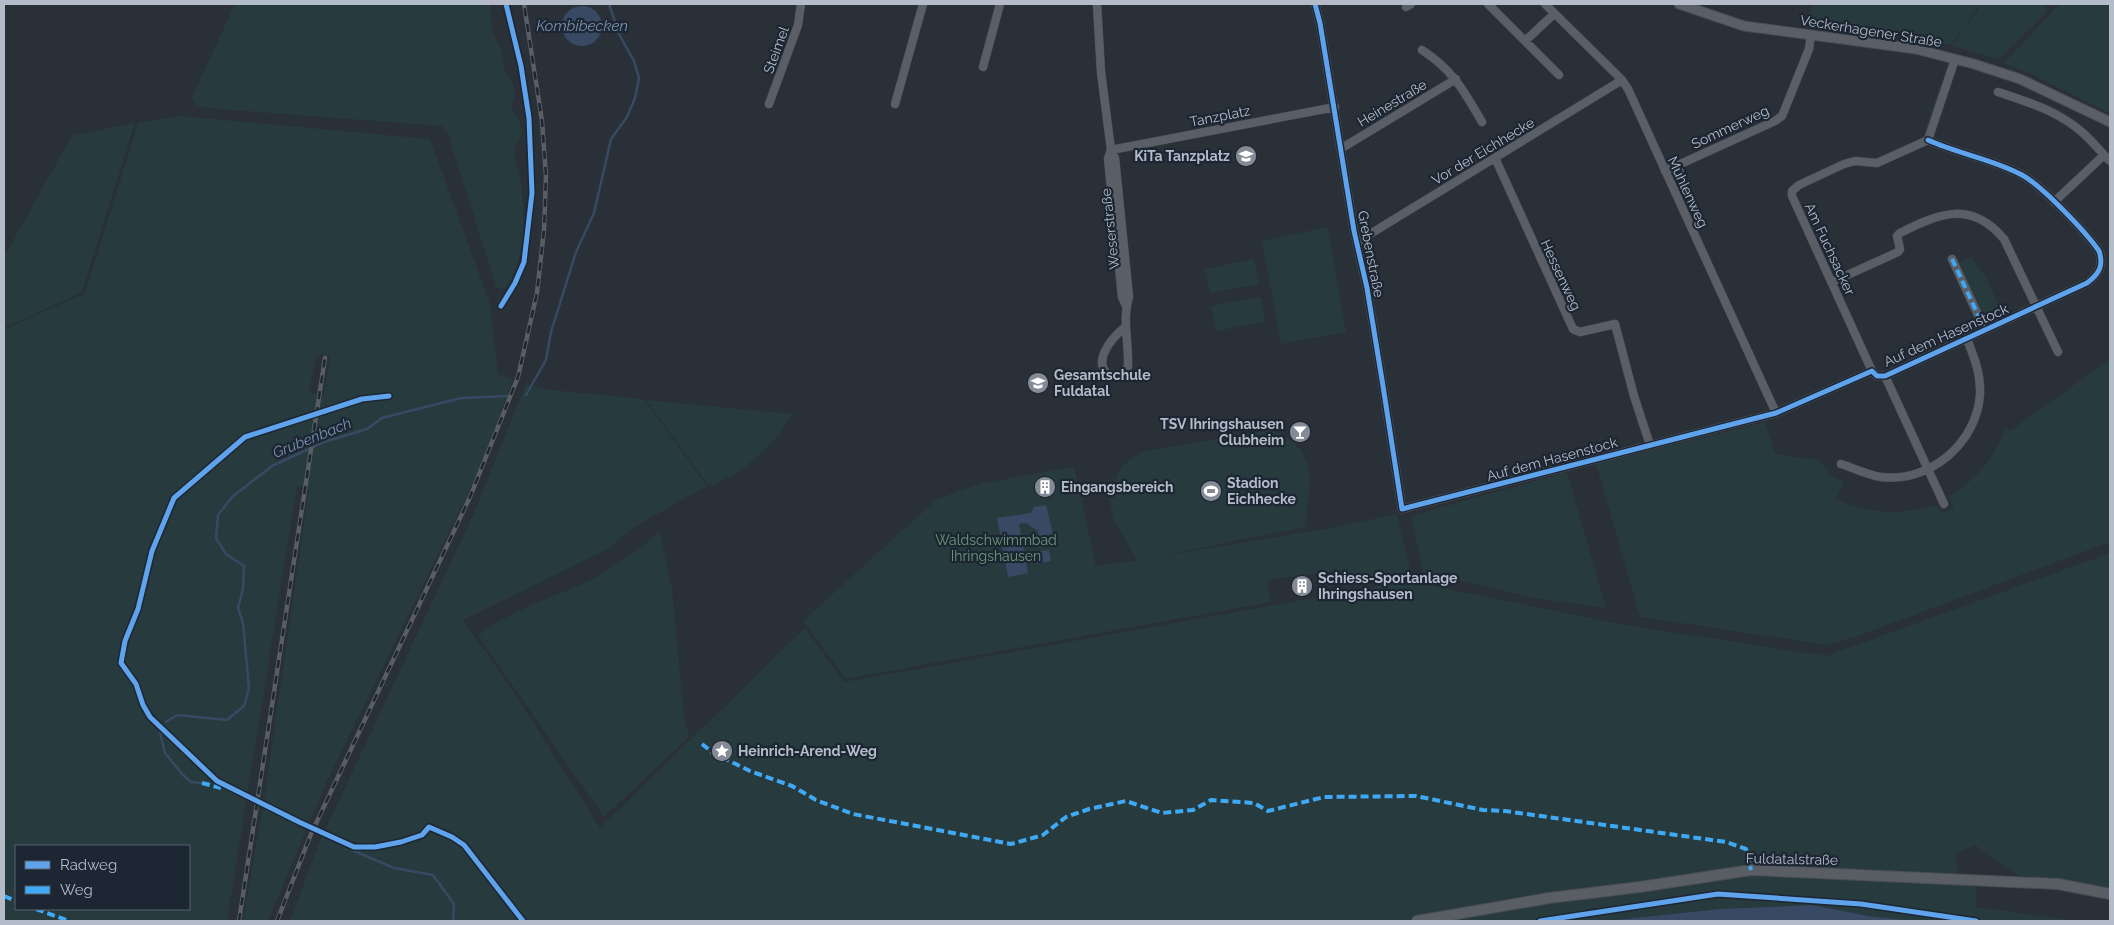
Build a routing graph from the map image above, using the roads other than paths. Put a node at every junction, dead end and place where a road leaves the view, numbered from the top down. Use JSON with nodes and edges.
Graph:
{"nodes":[{"id":1,"x":801,"y":4,"type":"edge"},
{"id":2,"x":923,"y":4,"type":"edge"},
{"id":3,"x":1000,"y":4,"type":"edge"},
{"id":4,"x":1097,"y":4,"type":"edge"},
{"id":5,"x":1315,"y":4,"type":"edge"},
{"id":6,"x":1488,"y":4,"type":"edge"},
{"id":7,"x":1545,"y":4,"type":"edge"},
{"id":8,"x":1679,"y":4,"type":"edge"},
{"id":9,"x":1554,"y":14,"type":"junction"},
{"id":10,"x":1811,"y":35,"type":"junction"},
{"id":11,"x":1525,"y":41,"type":"junction"},
{"id":12,"x":1422,"y":50,"type":"dead end"},
{"id":13,"x":1955,"y":59,"type":"junction"},
{"id":14,"x":983,"y":67,"type":"dead end"},
{"id":15,"x":1559,"y":75,"type":"dead end"},
{"id":16,"x":1456,"y":78,"type":"junction"},
{"id":17,"x":1622,"y":80,"type":"junction"},
{"id":18,"x":1998,"y":92,"type":"dead end"},
{"id":19,"x":769,"y":104,"type":"dead end"},
{"id":20,"x":895,"y":104,"type":"dead end"},
{"id":21,"x":1335,"y":107,"type":"junction"},
{"id":22,"x":1482,"y":122,"type":"dead end"},
{"id":23,"x":2110,"y":122,"type":"edge"},
{"id":24,"x":1928,"y":140,"type":"junction"},
{"id":25,"x":1342,"y":148,"type":"junction"},
{"id":26,"x":1110,"y":150,"type":"junction"},
{"id":27,"x":1495,"y":158,"type":"junction"},
{"id":28,"x":2107,"y":158,"type":"edge"},
{"id":29,"x":1665,"y":171,"type":"junction"},
{"id":30,"x":2054,"y":202,"type":"junction"},
{"id":31,"x":1357,"y":242,"type":"junction"},
{"id":32,"x":1952,"y":259,"type":"dead end"},
{"id":33,"x":1832,"y":282,"type":"junction"},
{"id":34,"x":2036,"y":307,"type":"junction"},
{"id":35,"x":1125,"y":327,"type":"junction"},
{"id":36,"x":1985,"y":330,"type":"junction"},
{"id":37,"x":1967,"y":339,"type":"junction"},
{"id":38,"x":2058,"y":352,"type":"dead end"},
{"id":39,"x":1872,"y":371,"type":"junction"},
{"id":40,"x":1886,"y":376,"type":"junction"},
{"id":41,"x":1776,"y":413,"type":"junction"},
{"id":42,"x":1650,"y":445,"type":"junction"},
{"id":43,"x":1841,"y":464,"type":"dead end"},
{"id":44,"x":1927,"y":469,"type":"junction"},
{"id":45,"x":1944,"y":504,"type":"dead end"},
{"id":46,"x":1402,"y":509,"type":"joint"},
{"id":47,"x":2110,"y":894,"type":"edge"},
{"id":48,"x":1417,"y":921,"type":"edge"}],
"edges":[{"from":1,"to":19,"type":"street","name":"Steimel"},
{"from":2,"to":20,"type":"street"},
{"from":3,"to":14,"type":"street"},
{"from":4,"to":26,"type":"street","name":"Weserstraße"},
{"from":5,"to":21,"type":"street","name":"Grebenstraße"},
{"from":6,"to":11,"type":"street"},
{"from":7,"to":9,"type":"street","name":"Mühlenweg"},
{"from":8,"to":10,"type":"street","name":"Veckerhagener Straße"},
{"from":9,"to":11,"type":"street"},
{"from":9,"to":17,"type":"street","name":"Mühlenweg"},
{"from":10,"to":13,"type":"street","name":"Veckerhagener Straße"},
{"from":10,"to":29,"type":"street","name":"Sommerweg"},
{"from":11,"to":15,"type":"street"},
{"from":12,"to":16,"type":"street"},
{"from":13,"to":23,"type":"street","name":"Veckerhagener Straße"},
{"from":13,"to":24,"type":"street"},
{"from":16,"to":22,"type":"street"},
{"from":16,"to":25,"type":"street","name":"Heinestraße"},
{"from":17,"to":27,"type":"street","name":"Vor der Eichhecke"},
{"from":17,"to":29,"type":"street","name":"Mühlenweg"},
{"from":18,"to":28,"type":"street"},
{"from":21,"to":25,"type":"street","name":"Grebenstraße"},
{"from":21,"to":26,"type":"street","name":"Tanzplatz"},
{"from":24,"to":30,"type":"street","name":"Auf dem Hasenstock"},
{"from":24,"to":33,"type":"street","name":"Am Fuchsacker"},
{"from":25,"to":31,"type":"street","name":"Grebenstraße"},
{"from":26,"to":35,"type":"street","name":"Weserstraße"},
{"from":27,"to":31,"type":"street","name":"Vor der Eichhecke"},
{"from":27,"to":42,"type":"street","name":"Hessenweg"},
{"from":28,"to":30,"type":"street"},
{"from":29,"to":41,"type":"street","name":"Mühlenweg"},
{"from":30,"to":34,"type":"street","name":"Auf dem Hasenstock"},
{"from":31,"to":46,"type":"street","name":"Grebenstraße"},
{"from":32,"to":36,"type":"street"},
{"from":33,"to":34,"type":"street"},
{"from":33,"to":39,"type":"street","name":"Am Fuchsacker"},
{"from":34,"to":36,"type":"street","name":"Auf dem Hasenstock"},
{"from":34,"to":38,"type":"street"},
{"from":35,"to":35,"type":"street","name":"Weserstraße"},
{"from":36,"to":37,"type":"street","name":"Auf dem Hasenstock"},
{"from":37,"to":40,"type":"street","name":"Auf dem Hasenstock"},
{"from":37,"to":44,"type":"street"},
{"from":39,"to":40,"type":"street","name":"Auf dem Hasenstock"},
{"from":39,"to":41,"type":"street","name":"Auf dem Hasenstock"},
{"from":40,"to":44,"type":"street"},
{"from":41,"to":42,"type":"street","name":"Auf dem Hasenstock"},
{"from":42,"to":46,"type":"street","name":"Auf dem Hasenstock"},
{"from":43,"to":44,"type":"street"},
{"from":44,"to":45,"type":"street"},
{"from":47,"to":48,"type":"main road","name":"Fuldatalstraße"}]}
